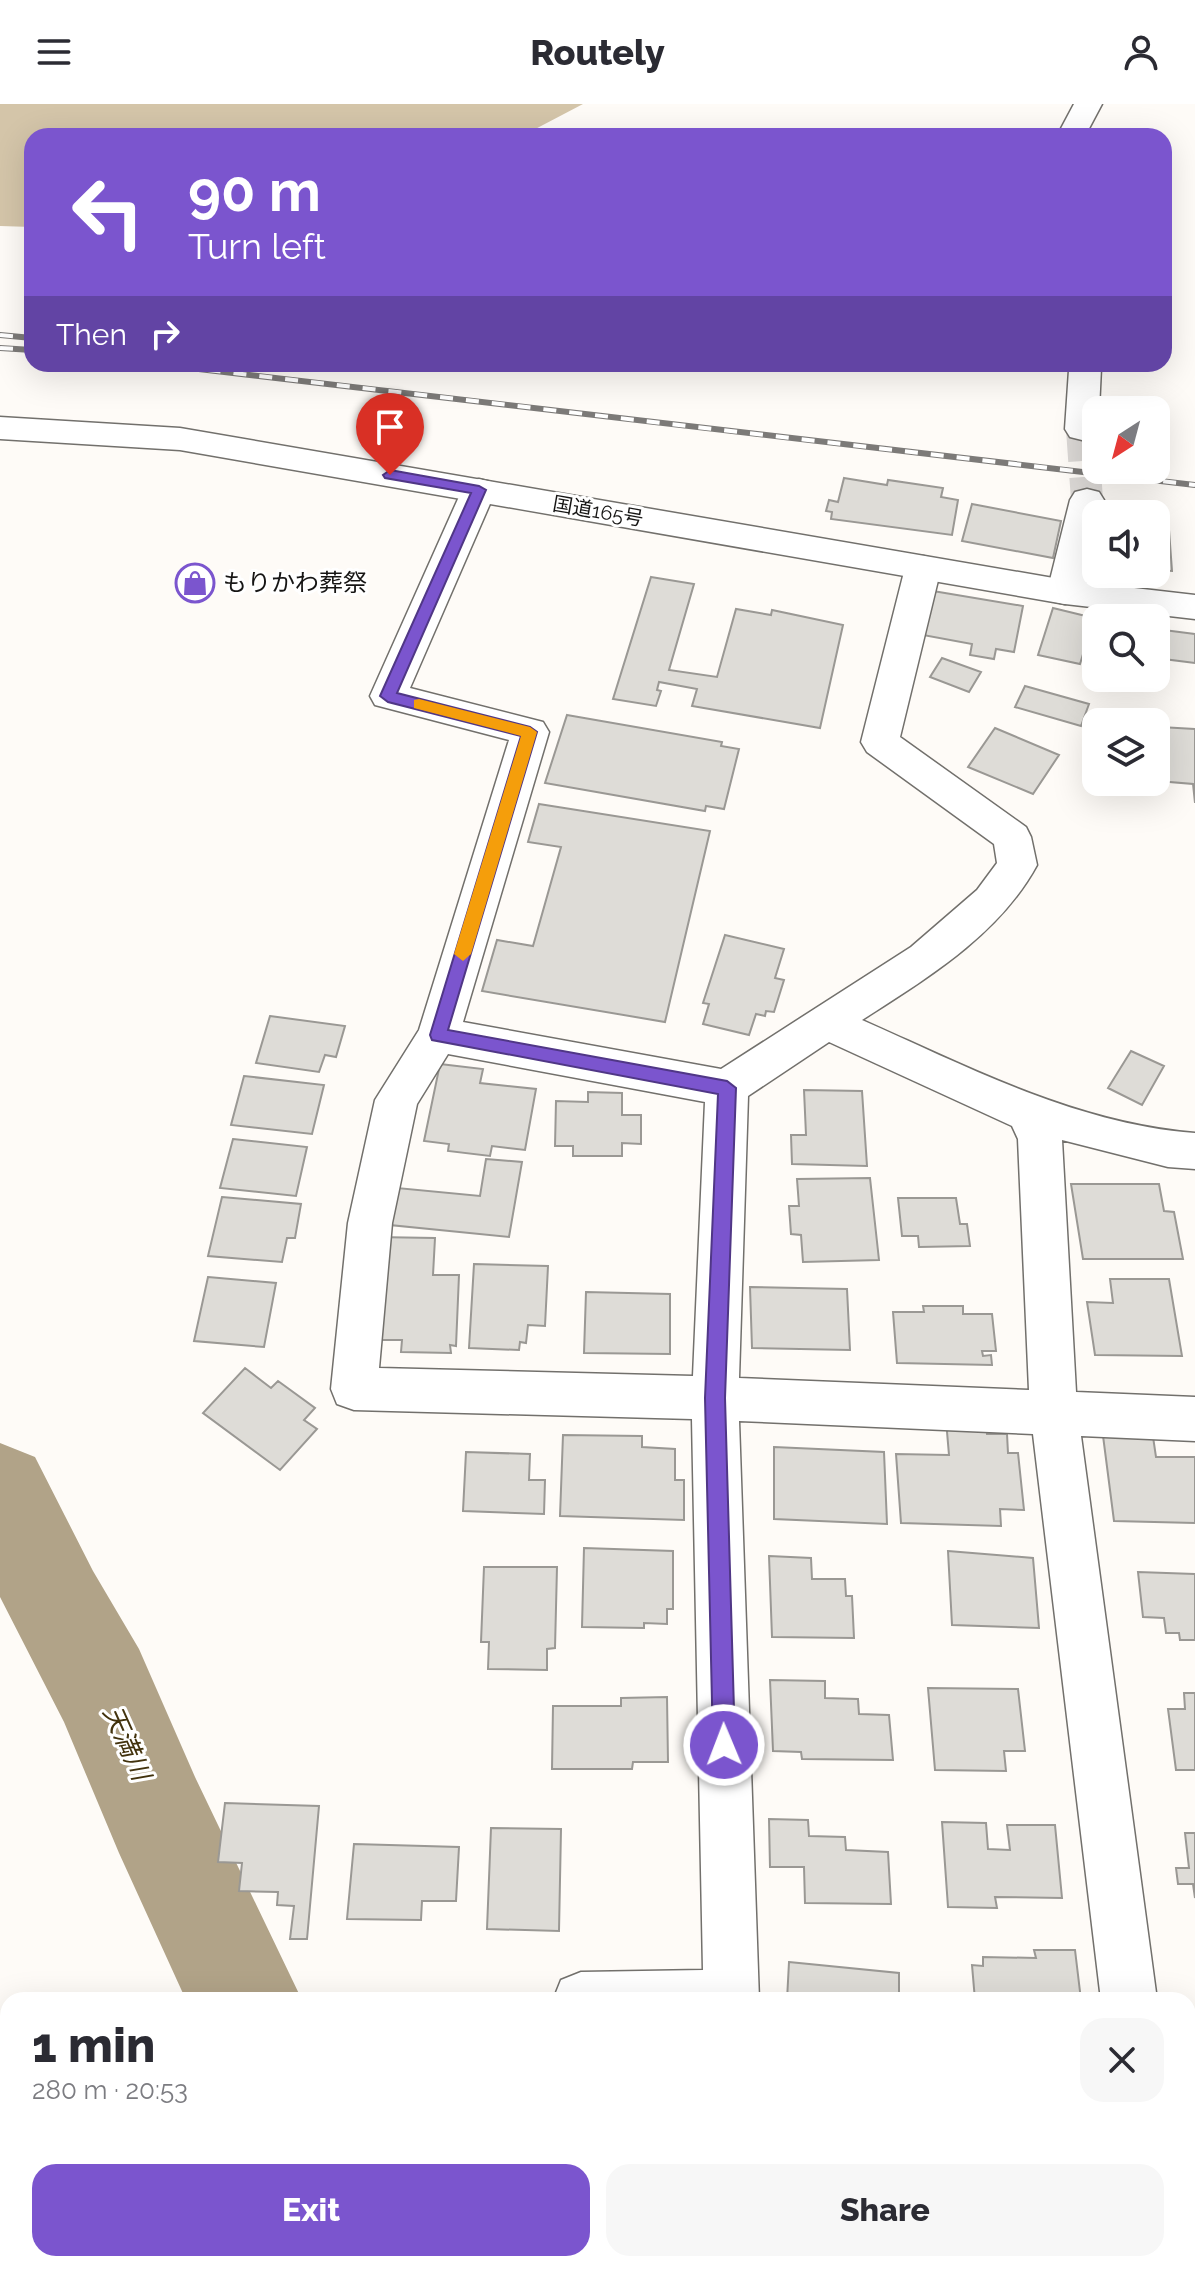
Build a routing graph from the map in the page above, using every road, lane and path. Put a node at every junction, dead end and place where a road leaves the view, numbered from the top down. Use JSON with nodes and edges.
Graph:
{"nodes":[{"id":1,"x":1088,"y":104,"type":"edge"},
{"id":2,"x":1075,"y":128,"type":"edge"},
{"id":3,"x":1085,"y":372,"type":"edge"},
{"id":4,"x":1084,"y":396,"type":"tunnel mouth"},
{"id":5,"x":0,"y":428,"type":"edge"},
{"id":6,"x":479,"y":490,"type":"junction"},
{"id":7,"x":1082,"y":521,"type":"tunnel mouth"},
{"id":8,"x":923,"y":568,"type":"junction"},
{"id":9,"x":1065,"y":592,"type":"junction"},
{"id":10,"x":1195,"y":607,"type":"edge"},
{"id":11,"x":826,"y":1022,"type":"junction"},
{"id":12,"x":438,"y":1035,"type":"junction"},
{"id":13,"x":727,"y":1088,"type":"junction"},
{"id":14,"x":1027,"y":1113,"type":"junction"},
{"id":15,"x":1195,"y":1151,"type":"edge"},
{"id":16,"x":715,"y":1398,"type":"junction"},
{"id":17,"x":1054,"y":1414,"type":"junction"},
{"id":18,"x":1195,"y":1419,"type":"edge"},
{"id":19,"x":731,"y":1992,"type":"edge"},
{"id":20,"x":1128,"y":1992,"type":"edge"}],
"edges":[{"from":1,"to":2,"type":"main road"},
{"from":3,"to":4,"type":"main road"},
{"from":5,"to":6,"type":"main road","name":"国道165号"},
{"from":6,"to":8,"type":"main road","name":"国道165号"},
{"from":6,"to":12,"type":"main road"},
{"from":7,"to":9,"type":"main road"},
{"from":8,"to":9,"type":"main road","name":"国道165号"},
{"from":8,"to":11,"type":"main road"},
{"from":9,"to":10,"type":"main road","name":"国道165号"},
{"from":11,"to":13,"type":"main road"},
{"from":11,"to":14,"type":"main road"},
{"from":12,"to":13,"type":"main road"},
{"from":12,"to":16,"type":"main road"},
{"from":13,"to":16,"type":"main road"},
{"from":14,"to":15,"type":"main road"},
{"from":14,"to":17,"type":"main road"},
{"from":16,"to":17,"type":"main road"},
{"from":16,"to":19,"type":"main road"},
{"from":17,"to":18,"type":"main road"},
{"from":17,"to":20,"type":"main road"}]}
